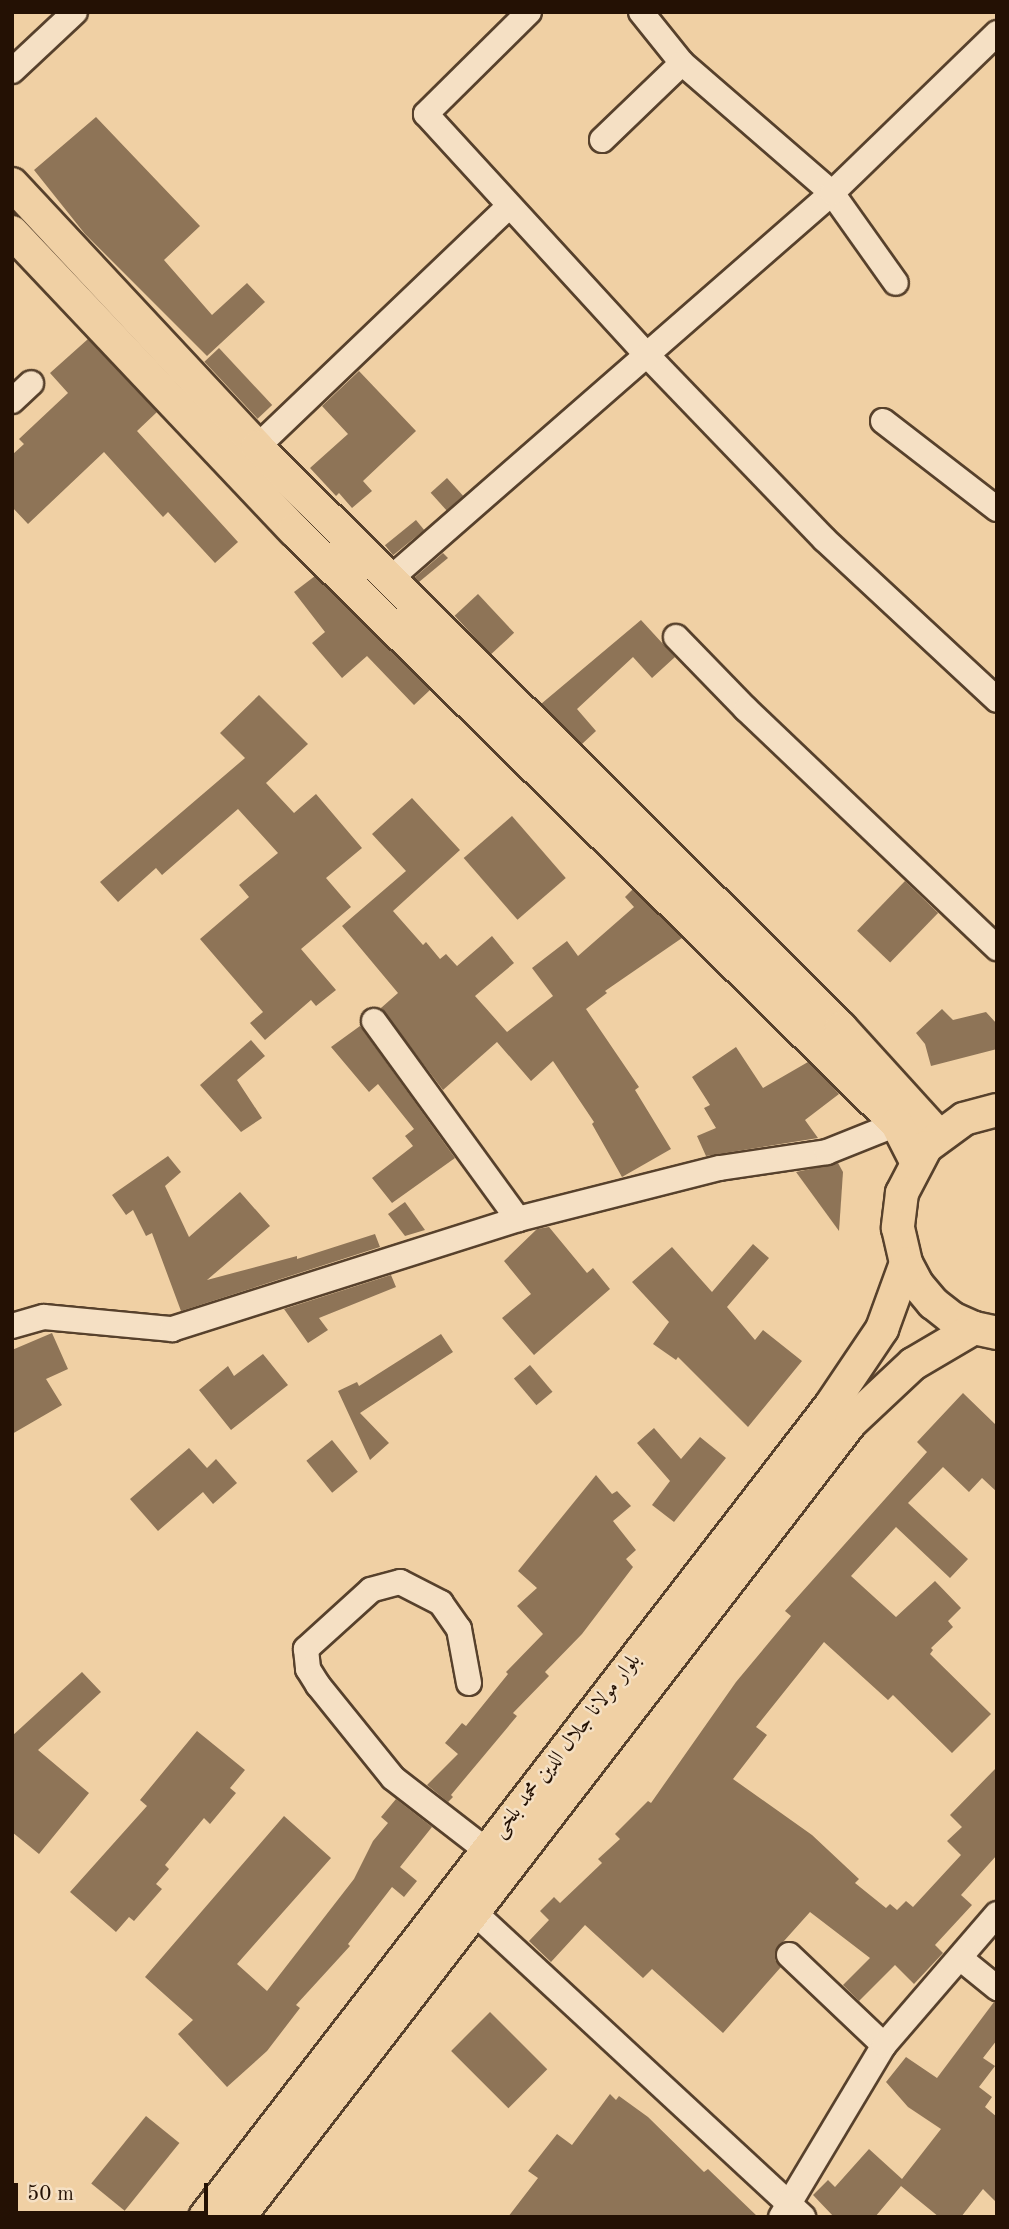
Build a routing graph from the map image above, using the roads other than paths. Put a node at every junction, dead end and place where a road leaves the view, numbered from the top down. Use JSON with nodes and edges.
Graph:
{"nodes":[{"id":1,"x":75,"y":12,"type":"edge"},
{"id":2,"x":529,"y":12,"type":"edge"},
{"id":3,"x":641,"y":12,"type":"edge"},
{"id":4,"x":997,"y":33,"type":"edge"},
{"id":5,"x":682,"y":63,"type":"junction"},
{"id":6,"x":12,"y":71,"type":"edge"},
{"id":7,"x":602,"y":140,"type":"dead end"},
{"id":8,"x":12,"y":184,"type":"edge"},
{"id":9,"x":832,"y":193,"type":"junction"},
{"id":10,"x":508,"y":207,"type":"junction"},
{"id":11,"x":12,"y":232,"type":"edge"},
{"id":12,"x":896,"y":283,"type":"dead end"},
{"id":13,"x":647,"y":355,"type":"junction"},
{"id":14,"x":31,"y":383,"type":"dead end"},
{"id":15,"x":12,"y":401,"type":"edge"},
{"id":16,"x":883,"y":422,"type":"dead end"},
{"id":17,"x":257,"y":447,"type":"junction"},
{"id":18,"x":997,"y":509,"type":"edge"},
{"id":19,"x":390,"y":579,"type":"junction"},
{"id":20,"x":676,"y":638,"type":"dead end"},
{"id":21,"x":997,"y":700,"type":"edge"},
{"id":22,"x":997,"y":947,"type":"edge"},
{"id":23,"x":374,"y":1021,"type":"dead end"},
{"id":24,"x":997,"y":1110,"type":"edge"},
{"id":25,"x":897,"y":1124,"type":"junction"},
{"id":26,"x":938,"y":1135,"type":"junction"},
{"id":27,"x":916,"y":1161,"type":"junction"},
{"id":28,"x":518,"y":1219,"type":"junction"},
{"id":29,"x":906,"y":1263,"type":"junction"},
{"id":30,"x":12,"y":1326,"type":"edge"},
{"id":31,"x":985,"y":1330,"type":"edge"},
{"id":32,"x":469,"y":1684,"type":"dead end"},
{"id":33,"x":486,"y":1850,"type":"junction"},
{"id":34,"x":463,"y":1903,"type":"junction"},
{"id":35,"x":997,"y":1914,"type":"edge"},
{"id":36,"x":789,"y":1955,"type":"dead end"},
{"id":37,"x":960,"y":1958,"type":"junction"},
{"id":38,"x":997,"y":1988,"type":"edge"},
{"id":39,"x":884,"y":2045,"type":"junction"},
{"id":40,"x":791,"y":2213,"type":"edge"},
{"id":41,"x":205,"y":2217,"type":"edge"},
{"id":42,"x":239,"y":2217,"type":"edge"}],
"edges":[{"from":1,"to":6,"type":"street"},
{"from":2,"to":10,"type":"street"},
{"from":3,"to":5,"type":"street"},
{"from":4,"to":9,"type":"street"},
{"from":5,"to":7,"type":"street"},
{"from":5,"to":9,"type":"street"},
{"from":8,"to":17,"type":"main road"},
{"from":9,"to":12,"type":"street"},
{"from":9,"to":13,"type":"street"},
{"from":10,"to":13,"type":"street"},
{"from":10,"to":17,"type":"street"},
{"from":11,"to":25,"type":"main road"},
{"from":13,"to":19,"type":"street"},
{"from":13,"to":21,"type":"street"},
{"from":14,"to":15,"type":"street"},
{"from":16,"to":18,"type":"street"},
{"from":17,"to":19,"type":"main road"},
{"from":19,"to":26,"type":"main road"},
{"from":20,"to":22,"type":"street"},
{"from":23,"to":28,"type":"street"},
{"from":24,"to":26,"type":"main road"},
{"from":25,"to":27,"type":"main road"},
{"from":25,"to":28,"type":"street"},
{"from":26,"to":27,"type":"main road"},
{"from":27,"to":29,"type":"main road"},
{"from":28,"to":30,"type":"street"},
{"from":29,"to":31,"type":"main road"},
{"from":29,"to":33,"type":"main road","name":"بلوار مولانا جلال الدین محمد بلخی"},
{"from":31,"to":34,"type":"main road","name":"بلوار مولانا جلال الدین محمد بلخی"},
{"from":32,"to":33,"type":"street"},
{"from":33,"to":34,"type":"main road","name":"بلوار مولانا جلال الدین محمد بلخی"},
{"from":34,"to":40,"type":"street"},
{"from":34,"to":41,"type":"main road","name":"بلوار مولانا جلال الدین محمد بلخی"},
{"from":34,"to":42,"type":"main road","name":"بلوار مولانا جلال الدین محمد بلخی"},
{"from":35,"to":37,"type":"street"},
{"from":36,"to":39,"type":"street"},
{"from":37,"to":38,"type":"street"},
{"from":37,"to":39,"type":"street"},
{"from":39,"to":40,"type":"street"}]}
